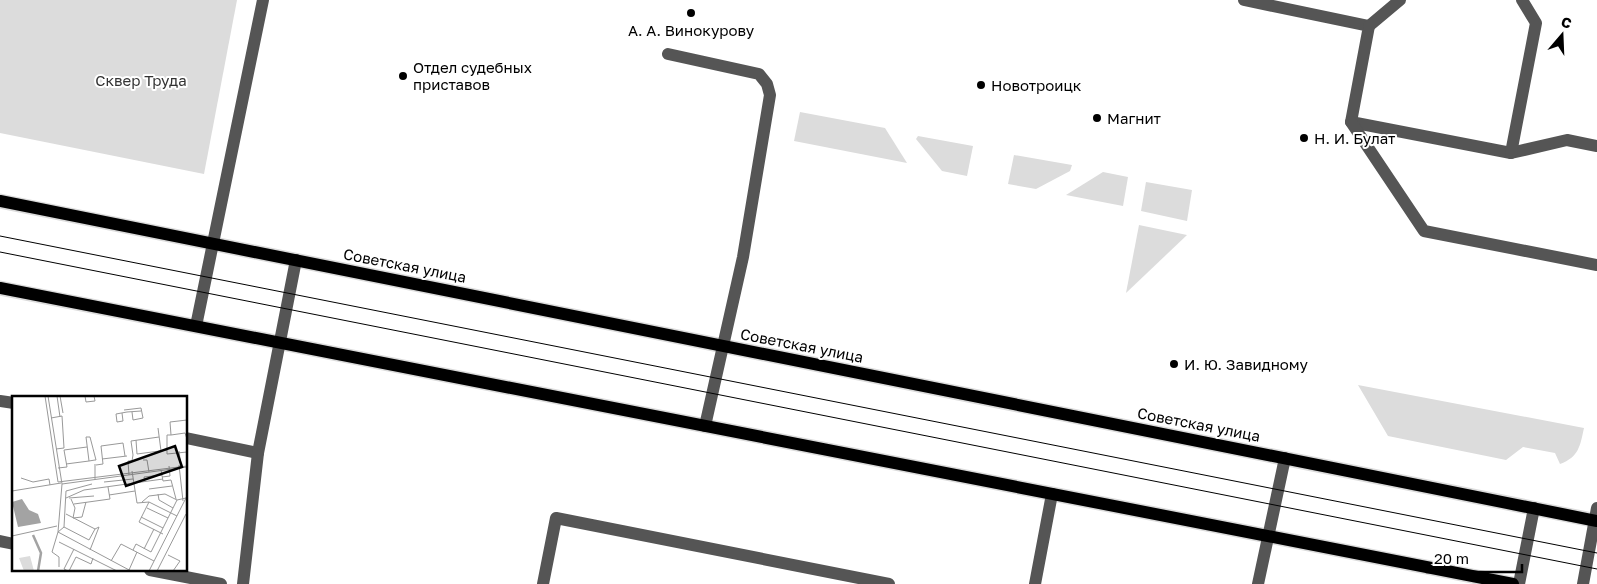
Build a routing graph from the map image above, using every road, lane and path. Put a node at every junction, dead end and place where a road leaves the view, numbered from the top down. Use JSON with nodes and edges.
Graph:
{"nodes":[{"id":1,"x":263,"y":0,"type":"edge"},
{"id":2,"x":1244,"y":0,"type":"edge"},
{"id":3,"x":1400,"y":0,"type":"edge"},
{"id":4,"x":1522,"y":0,"type":"edge"},
{"id":5,"x":1370,"y":26,"type":"junction"},
{"id":6,"x":668,"y":54,"type":"dead end"},
{"id":7,"x":1351,"y":122,"type":"junction"},
{"id":8,"x":1597,"y":146,"type":"edge"},
{"id":9,"x":1511,"y":153,"type":"junction"},
{"id":10,"x":0,"y":201,"type":"edge"},
{"id":11,"x":213,"y":243,"type":"junction"},
{"id":12,"x":296,"y":260,"type":"junction"},
{"id":13,"x":1597,"y":265,"type":"edge"},
{"id":14,"x":0,"y":288,"type":"edge"},
{"id":15,"x":196,"y":326,"type":"junction"},
{"id":16,"x":280,"y":342,"type":"junction"},
{"id":17,"x":723,"y":346,"type":"junction"},
{"id":18,"x":705,"y":426,"type":"junction"},
{"id":19,"x":188,"y":438,"type":"edge"},
{"id":20,"x":258,"y":453,"type":"junction"},
{"id":21,"x":1284,"y":458,"type":"junction"},
{"id":22,"x":1052,"y":494,"type":"junction"},
{"id":23,"x":1534,"y":508,"type":"junction"},
{"id":24,"x":1596,"y":516,"type":"edge"},
{"id":25,"x":1268,"y":536,"type":"junction"},
{"id":26,"x":160,"y":572,"type":"edge"},
{"id":27,"x":221,"y":584,"type":"edge"},
{"id":28,"x":244,"y":584,"type":"edge"},
{"id":29,"x":542,"y":584,"type":"edge"},
{"id":30,"x":889,"y":584,"type":"edge"},
{"id":31,"x":1036,"y":584,"type":"edge"},
{"id":32,"x":1258,"y":584,"type":"edge"},
{"id":33,"x":1513,"y":584,"type":"edge"},
{"id":34,"x":1519,"y":584,"type":"edge"},
{"id":35,"x":1583,"y":584,"type":"edge"}],
"edges":[{"from":1,"to":11,"type":"lane"},
{"from":2,"to":5,"type":"lane"},
{"from":3,"to":5,"type":"lane"},
{"from":4,"to":9,"type":"lane"},
{"from":5,"to":7,"type":"lane"},
{"from":6,"to":17,"type":"lane"},
{"from":7,"to":9,"type":"lane"},
{"from":7,"to":13,"type":"lane"},
{"from":8,"to":9,"type":"lane"},
{"from":10,"to":11,"type":"main road","name":"Советская улица"},
{"from":11,"to":12,"type":"main road","name":"Советская улица"},
{"from":11,"to":15,"type":"lane"},
{"from":12,"to":16,"type":"lane"},
{"from":12,"to":17,"type":"main road","name":"Советская улица"},
{"from":14,"to":15,"type":"main road"},
{"from":15,"to":16,"type":"main road"},
{"from":16,"to":18,"type":"main road"},
{"from":16,"to":20,"type":"lane"},
{"from":17,"to":18,"type":"lane"},
{"from":17,"to":21,"type":"main road","name":"Советская улица"},
{"from":18,"to":22,"type":"main road"},
{"from":19,"to":20,"type":"lane"},
{"from":20,"to":28,"type":"lane"},
{"from":21,"to":23,"type":"main road","name":"Советская улица"},
{"from":21,"to":25,"type":"lane"},
{"from":22,"to":25,"type":"main road"},
{"from":22,"to":31,"type":"lane"},
{"from":23,"to":24,"type":"main road","name":"Советская улица"},
{"from":23,"to":34,"type":"lane"},
{"from":24,"to":35,"type":"lane"},
{"from":25,"to":32,"type":"lane"},
{"from":25,"to":33,"type":"main road"},
{"from":26,"to":27,"type":"lane"},
{"from":29,"to":30,"type":"lane"}]}
